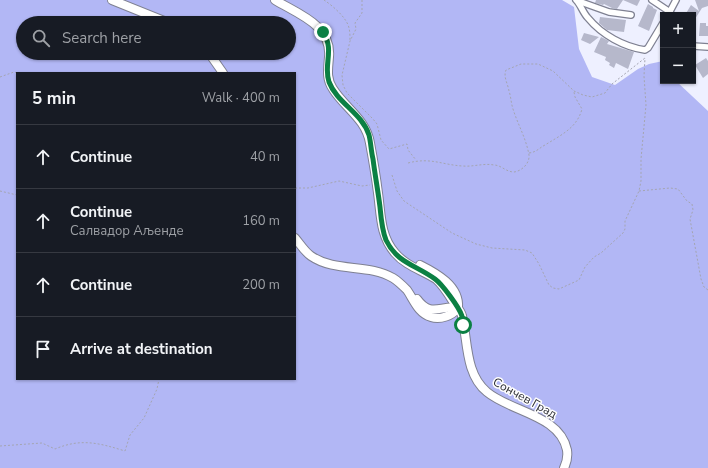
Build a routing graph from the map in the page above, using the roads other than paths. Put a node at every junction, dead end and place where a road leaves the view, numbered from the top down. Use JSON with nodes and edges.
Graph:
{"nodes":[{"id":1,"x":112,"y":0,"type":"edge"},
{"id":2,"x":275,"y":0,"type":"edge"},
{"id":3,"x":652,"y":0,"type":"edge"},
{"id":4,"x":676,"y":0,"type":"edge"},
{"id":5,"x":577,"y":1,"type":"edge"},
{"id":6,"x":668,"y":12,"type":"edge"},
{"id":7,"x":670,"y":12,"type":"edge"},
{"id":8,"x":631,"y":15,"type":"dead end"},
{"id":9,"x":152,"y":16,"type":"edge"},
{"id":10,"x":660,"y":28,"type":"edge"},
{"id":11,"x":696,"y":46,"type":"edge"},
{"id":12,"x":708,"y":47,"type":"edge"},
{"id":13,"x":214,"y":60,"type":"edge"},
{"id":14,"x":222,"y":72,"type":"edge"},
{"id":15,"x":380,"y":208,"type":"junction"},
{"id":16,"x":296,"y":239,"type":"edge"},
{"id":17,"x":326,"y":264,"type":"junction"},
{"id":18,"x":446,"y":292,"type":"junction"},
{"id":19,"x":458,"y":308,"type":"junction"},
{"id":20,"x":438,"y":310,"type":"junction"},
{"id":21,"x":448,"y":315,"type":"junction"},
{"id":22,"x":463,"y":325,"type":"junction"},
{"id":23,"x":564,"y":468,"type":"edge"}],
"edges":[{"from":1,"to":9,"type":"main road"},
{"from":2,"to":15,"type":"main road"},
{"from":3,"to":6,"type":"street"},
{"from":4,"to":7,"type":"street"},
{"from":5,"to":8,"type":"street"},
{"from":5,"to":10,"type":"street"},
{"from":11,"to":12,"type":"street"},
{"from":13,"to":14,"type":"main road"},
{"from":15,"to":18,"type":"main road"},
{"from":15,"to":19,"type":"main road","name":"Сончев Град"},
{"from":16,"to":17,"type":"main road"},
{"from":17,"to":20,"type":"main road"},
{"from":17,"to":21,"type":"main road"},
{"from":18,"to":19,"type":"main road"},
{"from":18,"to":20,"type":"main road"},
{"from":19,"to":20,"type":"main road"},
{"from":19,"to":21,"type":"main road"},
{"from":19,"to":22,"type":"main road","name":"Сончев Град"},
{"from":21,"to":22,"type":"main road"},
{"from":22,"to":23,"type":"main road","name":"Сончев Град"}]}
